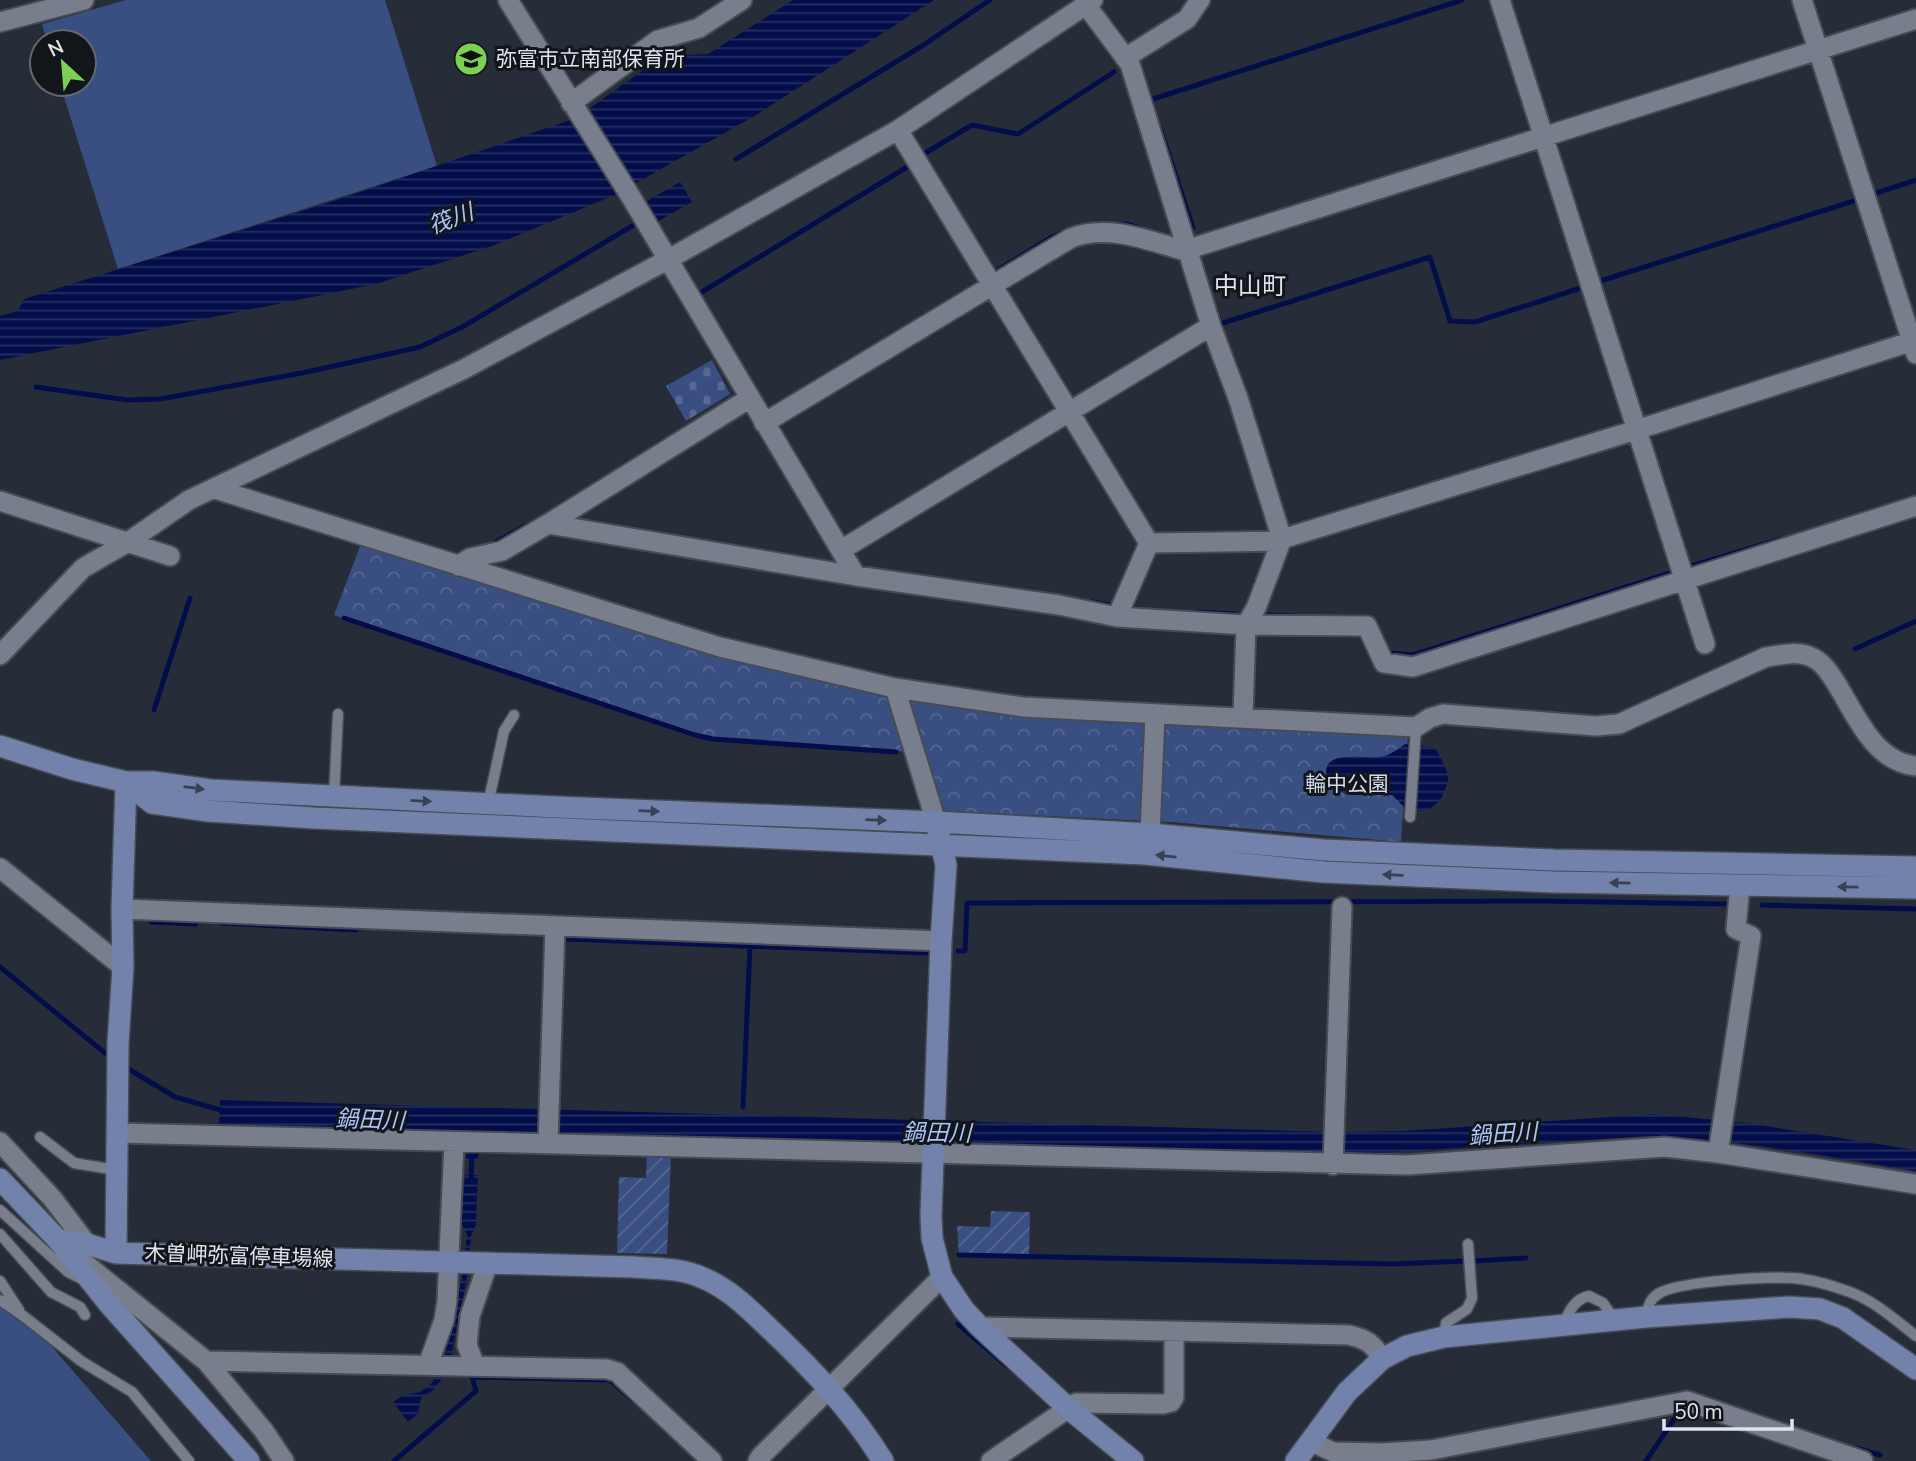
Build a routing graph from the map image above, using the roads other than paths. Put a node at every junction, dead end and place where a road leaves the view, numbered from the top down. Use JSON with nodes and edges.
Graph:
{"nodes":[{"id":1,"x":84,"y":0,"type":"edge"},
{"id":2,"x":508,"y":0,"type":"edge"},
{"id":3,"x":742,"y":0,"type":"edge"},
{"id":4,"x":1200,"y":0,"type":"edge"},
{"id":5,"x":1500,"y":0,"type":"edge"},
{"id":6,"x":1802,"y":0,"type":"edge"},
{"id":7,"x":1089,"y":3,"type":"edge"},
{"id":8,"x":1916,"y":19,"type":"edge"},
{"id":9,"x":0,"y":22,"type":"edge"},
{"id":10,"x":1818,"y":50,"type":"junction"},
{"id":11,"x":1125,"y":58,"type":"junction"},
{"id":12,"x":574,"y":107,"type":"junction"},
{"id":13,"x":898,"y":130,"type":"junction"},
{"id":14,"x":1542,"y":135,"type":"junction"},
{"id":15,"x":1189,"y":251,"type":"junction"},
{"id":16,"x":667,"y":260,"type":"junction"},
{"id":17,"x":992,"y":283,"type":"junction"},
{"id":18,"x":1211,"y":326,"type":"junction"},
{"id":19,"x":1915,"y":345,"type":"edge"},
{"id":20,"x":750,"y":398,"type":"junction"},
{"id":21,"x":1070,"y":410,"type":"junction"},
{"id":22,"x":764,"y":423,"type":"junction"},
{"id":23,"x":1636,"y":430,"type":"junction"},
{"id":24,"x":215,"y":489,"type":"junction"},
{"id":25,"x":0,"y":501,"type":"edge"},
{"id":26,"x":1916,"y":506,"type":"edge"},
{"id":27,"x":548,"y":524,"type":"junction"},
{"id":28,"x":1282,"y":540,"type":"junction"},
{"id":29,"x":128,"y":542,"type":"junction"},
{"id":30,"x":1149,"y":543,"type":"junction"},
{"id":31,"x":841,"y":550,"type":"junction"},
{"id":32,"x":170,"y":556,"type":"dead end"},
{"id":33,"x":458,"y":566,"type":"junction"},
{"id":34,"x":856,"y":576,"type":"junction"},
{"id":35,"x":1684,"y":580,"type":"junction"},
{"id":36,"x":1117,"y":617,"type":"junction"},
{"id":37,"x":1246,"y":625,"type":"junction"},
{"id":38,"x":1705,"y":644,"type":"dead end"},
{"id":39,"x":0,"y":655,"type":"edge"},
{"id":40,"x":895,"y":688,"type":"junction"},
{"id":41,"x":338,"y":714,"type":"dead end"},
{"id":42,"x":514,"y":715,"type":"dead end"},
{"id":43,"x":1155,"y":715,"type":"junction"},
{"id":44,"x":1243,"y":717,"type":"junction"},
{"id":45,"x":1416,"y":733,"type":"junction"},
{"id":46,"x":0,"y":746,"type":"edge"},
{"id":47,"x":1916,"y":766,"type":"edge"},
{"id":48,"x":126,"y":782,"type":"junction"},
{"id":49,"x":334,"y":797,"type":"junction"},
{"id":50,"x":488,"y":804,"type":"junction"},
{"id":51,"x":1410,"y":817,"type":"dead end"},
{"id":52,"x":936,"y":822,"type":"junction"},
{"id":53,"x":1150,"y":834,"type":"junction"},
{"id":54,"x":941,"y":844,"type":"junction"},
{"id":55,"x":1916,"y":866,"type":"edge"},
{"id":56,"x":0,"y":868,"type":"edge"},
{"id":57,"x":1740,"y":885,"type":"junction"},
{"id":58,"x":1916,"y":888,"type":"edge"},
{"id":59,"x":1342,"y":908,"type":"dead end"},
{"id":60,"x":122,"y":909,"type":"junction"},
{"id":61,"x":555,"y":926,"type":"junction"},
{"id":62,"x":941,"y":941,"type":"junction"},
{"id":63,"x":123,"y":967,"type":"junction"},
{"id":64,"x":117,"y":1133,"type":"junction"},
{"id":65,"x":40,"y":1137,"type":"dead end"},
{"id":66,"x":548,"y":1141,"type":"junction"},
{"id":67,"x":0,"y":1142,"type":"edge"},
{"id":68,"x":458,"y":1142,"type":"junction"},
{"id":69,"x":1719,"y":1149,"type":"junction"},
{"id":70,"x":933,"y":1154,"type":"junction"},
{"id":71,"x":1333,"y":1160,"type":"junction"},
{"id":72,"x":117,"y":1170,"type":"junction"},
{"id":73,"x":0,"y":1179,"type":"edge"},
{"id":74,"x":1916,"y":1184,"type":"edge"},
{"id":75,"x":0,"y":1210,"type":"edge"},
{"id":76,"x":0,"y":1234,"type":"edge"},
{"id":77,"x":58,"y":1240,"type":"junction"},
{"id":78,"x":87,"y":1244,"type":"junction"},
{"id":79,"x":1468,"y":1244,"type":"dead end"},
{"id":80,"x":116,"y":1253,"type":"junction"},
{"id":81,"x":467,"y":1263,"type":"junction"},
{"id":82,"x":942,"y":1277,"type":"junction"},
{"id":83,"x":0,"y":1281,"type":"edge"},
{"id":84,"x":94,"y":1285,"type":"junction"},
{"id":85,"x":0,"y":1300,"type":"edge"},
{"id":86,"x":22,"y":1315,"type":"junction"},
{"id":87,"x":85,"y":1315,"type":"dead end"},
{"id":88,"x":1646,"y":1317,"type":"junction"},
{"id":89,"x":980,"y":1327,"type":"junction"},
{"id":90,"x":1174,"y":1331,"type":"junction"},
{"id":91,"x":1916,"y":1336,"type":"edge"},
{"id":92,"x":1444,"y":1337,"type":"junction"},
{"id":93,"x":1382,"y":1359,"type":"junction"},
{"id":94,"x":206,"y":1362,"type":"junction"},
{"id":95,"x":449,"y":1366,"type":"junction"},
{"id":96,"x":1916,"y":1369,"type":"edge"},
{"id":97,"x":831,"y":1388,"type":"junction"},
{"id":98,"x":1068,"y":1408,"type":"junction"},
{"id":99,"x":1310,"y":1441,"type":"junction"},
{"id":100,"x":1818,"y":1454,"type":"edge"},
{"id":101,"x":1388,"y":1457,"type":"edge"},
{"id":102,"x":189,"y":1461,"type":"edge"},
{"id":103,"x":249,"y":1461,"type":"edge"},
{"id":104,"x":284,"y":1461,"type":"edge"},
{"id":105,"x":712,"y":1461,"type":"edge"},
{"id":106,"x":758,"y":1461,"type":"edge"},
{"id":107,"x":883,"y":1461,"type":"edge"},
{"id":108,"x":991,"y":1461,"type":"edge"},
{"id":109,"x":1133,"y":1461,"type":"edge"},
{"id":110,"x":1296,"y":1461,"type":"edge"},
{"id":111,"x":1863,"y":1461,"type":"edge"}],
"edges":[{"from":1,"to":9,"type":"street"},
{"from":2,"to":12,"type":"street"},
{"from":3,"to":12,"type":"street"},
{"from":4,"to":11,"type":"street"},
{"from":5,"to":14,"type":"street"},
{"from":6,"to":10,"type":"street"},
{"from":7,"to":11,"type":"street"},
{"from":7,"to":13,"type":"street"},
{"from":8,"to":10,"type":"street"},
{"from":10,"to":14,"type":"street"},
{"from":10,"to":19,"type":"street"},
{"from":11,"to":15,"type":"street"},
{"from":12,"to":16,"type":"street"},
{"from":13,"to":16,"type":"street"},
{"from":13,"to":17,"type":"street"},
{"from":14,"to":15,"type":"street"},
{"from":14,"to":23,"type":"street"},
{"from":15,"to":17,"type":"street"},
{"from":15,"to":18,"type":"street"},
{"from":16,"to":20,"type":"street"},
{"from":16,"to":24,"type":"street"},
{"from":17,"to":21,"type":"street"},
{"from":17,"to":22,"type":"street"},
{"from":18,"to":21,"type":"street"},
{"from":18,"to":28,"type":"street"},
{"from":19,"to":23,"type":"street"},
{"from":20,"to":22,"type":"street"},
{"from":20,"to":27,"type":"street"},
{"from":21,"to":30,"type":"street"},
{"from":21,"to":31,"type":"street"},
{"from":22,"to":31,"type":"street"},
{"from":23,"to":28,"type":"street"},
{"from":23,"to":35,"type":"street"},
{"from":24,"to":29,"type":"street"},
{"from":24,"to":33,"type":"street"},
{"from":25,"to":29,"type":"street"},
{"from":26,"to":35,"type":"street"},
{"from":27,"to":33,"type":"street"},
{"from":27,"to":34,"type":"street"},
{"from":28,"to":30,"type":"street"},
{"from":28,"to":37,"type":"street"},
{"from":29,"to":32,"type":"street"},
{"from":29,"to":39,"type":"street"},
{"from":30,"to":36,"type":"street"},
{"from":31,"to":34,"type":"street"},
{"from":33,"to":40,"type":"street"},
{"from":34,"to":36,"type":"street"},
{"from":35,"to":37,"type":"street"},
{"from":35,"to":38,"type":"street"},
{"from":36,"to":37,"type":"street"},
{"from":37,"to":44,"type":"street"},
{"from":40,"to":43,"type":"street"},
{"from":40,"to":52,"type":"street"},
{"from":41,"to":49,"type":"lane"},
{"from":42,"to":50,"type":"lane"},
{"from":43,"to":44,"type":"street"},
{"from":43,"to":53,"type":"street"},
{"from":44,"to":45,"type":"street"},
{"from":45,"to":47,"type":"street"},
{"from":45,"to":51,"type":"lane"},
{"from":46,"to":48,"type":"street"},
{"from":48,"to":49,"type":"street","one_way":true},
{"from":48,"to":54,"type":"street"},
{"from":48,"to":60,"type":"street","name":"木曽岬弥富停車場線"},
{"from":49,"to":50,"type":"street","one_way":true},
{"from":50,"to":52,"type":"street","one_way":true},
{"from":52,"to":53,"type":"street"},
{"from":52,"to":54,"type":"street"},
{"from":53,"to":55,"type":"street"},
{"from":57,"to":54,"type":"street","one_way":true},
{"from":54,"to":62,"type":"street"},
{"from":56,"to":63,"type":"street"},
{"from":58,"to":57,"type":"street","one_way":true},
{"from":57,"to":69,"type":"street"},
{"from":59,"to":71,"type":"street"},
{"from":60,"to":61,"type":"street"},
{"from":60,"to":63,"type":"street","name":"木曽岬弥富停車場線"},
{"from":61,"to":62,"type":"street"},
{"from":61,"to":66,"type":"street"},
{"from":62,"to":70,"type":"street"},
{"from":63,"to":64,"type":"street","name":"木曽岬弥富停車場線"},
{"from":64,"to":68,"type":"street"},
{"from":64,"to":72,"type":"street","name":"木曽岬弥富停車場線"},
{"from":65,"to":72,"type":"lane"},
{"from":66,"to":68,"type":"street"},
{"from":66,"to":70,"type":"street"},
{"from":67,"to":78,"type":"street"},
{"from":68,"to":81,"type":"street"},
{"from":69,"to":71,"type":"street"},
{"from":69,"to":74,"type":"street"},
{"from":70,"to":71,"type":"street"},
{"from":70,"to":82,"type":"street"},
{"from":72,"to":80,"type":"street","name":"木曽岬弥富停車場線"},
{"from":73,"to":77,"type":"street"},
{"from":75,"to":84,"type":"lane"},
{"from":76,"to":87,"type":"lane"},
{"from":77,"to":78,"type":"street"},
{"from":77,"to":84,"type":"street"},
{"from":77,"to":94,"type":"street"},
{"from":78,"to":80,"type":"street"},
{"from":79,"to":92,"type":"lane"},
{"from":80,"to":81,"type":"street","name":"木曽岬弥富停車場線"},
{"from":81,"to":95,"type":"street"},
{"from":81,"to":95,"type":"street"},
{"from":81,"to":97,"type":"street","name":"木曽岬弥富停車場線"},
{"from":82,"to":89,"type":"street"},
{"from":82,"to":97,"type":"street"},
{"from":83,"to":86,"type":"lane"},
{"from":84,"to":103,"type":"street"},
{"from":85,"to":86,"type":"lane"},
{"from":86,"to":102,"type":"lane"},
{"from":88,"to":91,"type":"lane"},
{"from":88,"to":92,"type":"street"},
{"from":88,"to":96,"type":"street"},
{"from":89,"to":90,"type":"street"},
{"from":89,"to":98,"type":"street"},
{"from":90,"to":93,"type":"street"},
{"from":90,"to":98,"type":"street"},
{"from":92,"to":93,"type":"street"},
{"from":93,"to":99,"type":"street"},
{"from":94,"to":95,"type":"street"},
{"from":94,"to":104,"type":"street"},
{"from":95,"to":105,"type":"street"},
{"from":97,"to":106,"type":"street"},
{"from":97,"to":107,"type":"street","name":"木曽岬弥富停車場線"},
{"from":98,"to":108,"type":"street"},
{"from":98,"to":109,"type":"street"},
{"from":99,"to":101,"type":"street"},
{"from":99,"to":110,"type":"street"},
{"from":100,"to":101,"type":"street"},
{"from":100,"to":111,"type":"street"}]}
